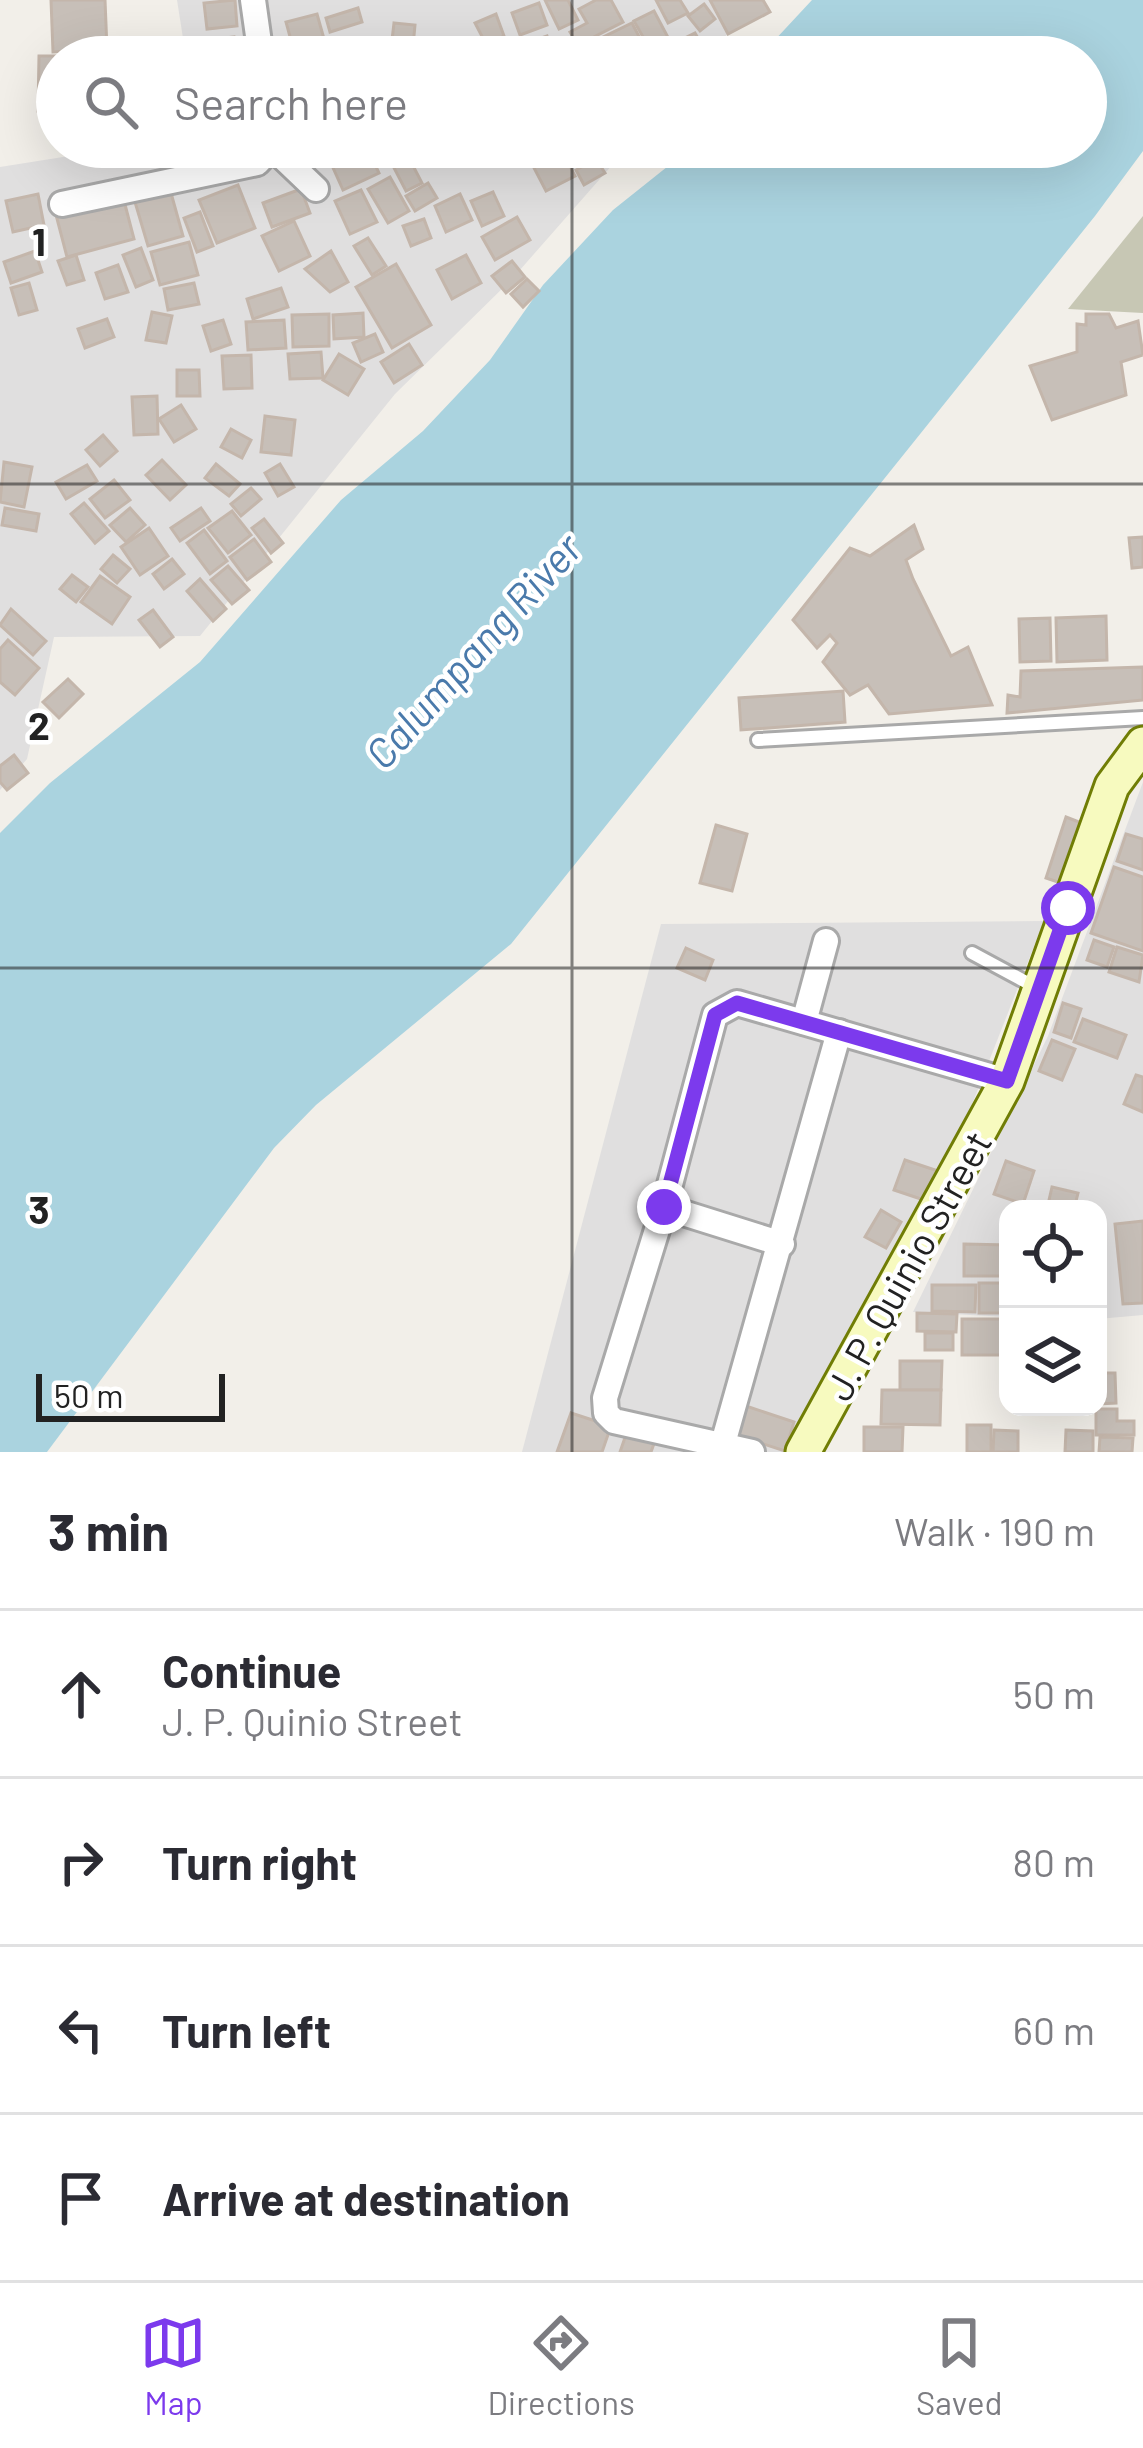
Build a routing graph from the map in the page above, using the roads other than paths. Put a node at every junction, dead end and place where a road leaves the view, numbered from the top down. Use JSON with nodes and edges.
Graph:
{"nodes":[{"id":1,"x":253,"y":0,"type":"edge"},
{"id":2,"x":259,"y":36,"type":"edge"},
{"id":3,"x":232,"y":168,"type":"edge"},
{"id":4,"x":294,"y":168,"type":"edge"},
{"id":5,"x":316,"y":189,"type":"dead end"},
{"id":6,"x":62,"y":204,"type":"dead end"},
{"id":7,"x":1143,"y":718,"type":"edge"},
{"id":8,"x":758,"y":740,"type":"dead end"},
{"id":9,"x":1143,"y":744,"type":"edge"},
{"id":10,"x":826,"y":941,"type":"dead end"},
{"id":11,"x":972,"y":953,"type":"dead end"},
{"id":12,"x":1040,"y":989,"type":"junction"},
{"id":13,"x":804,"y":1022,"type":"junction"},
{"id":14,"x":839,"y":1033,"type":"junction"},
{"id":15,"x":1007,"y":1081,"type":"junction"},
{"id":16,"x":664,"y":1207,"type":"junction"},
{"id":17,"x":782,"y":1244,"type":"junction"},
{"id":18,"x":722,"y":1447,"type":"junction"},
{"id":19,"x":752,"y":1452,"type":"edge"},
{"id":20,"x":803,"y":1452,"type":"edge"}],
"edges":[{"from":1,"to":2,"type":"street"},
{"from":3,"to":6,"type":"street"},
{"from":4,"to":5,"type":"street"},
{"from":7,"to":8,"type":"lane"},
{"from":9,"to":12,"type":"street","name":"J. P. Quinio Street"},
{"from":10,"to":13,"type":"street"},
{"from":11,"to":12,"type":"lane"},
{"from":12,"to":15,"type":"street","name":"J. P. Quinio Street"},
{"from":13,"to":14,"type":"street"},
{"from":13,"to":16,"type":"street"},
{"from":14,"to":15,"type":"street"},
{"from":14,"to":17,"type":"street"},
{"from":15,"to":20,"type":"street","name":"J. P. Quinio Street"},
{"from":16,"to":17,"type":"street"},
{"from":16,"to":18,"type":"street"},
{"from":17,"to":18,"type":"street"},
{"from":18,"to":19,"type":"street"}]}
